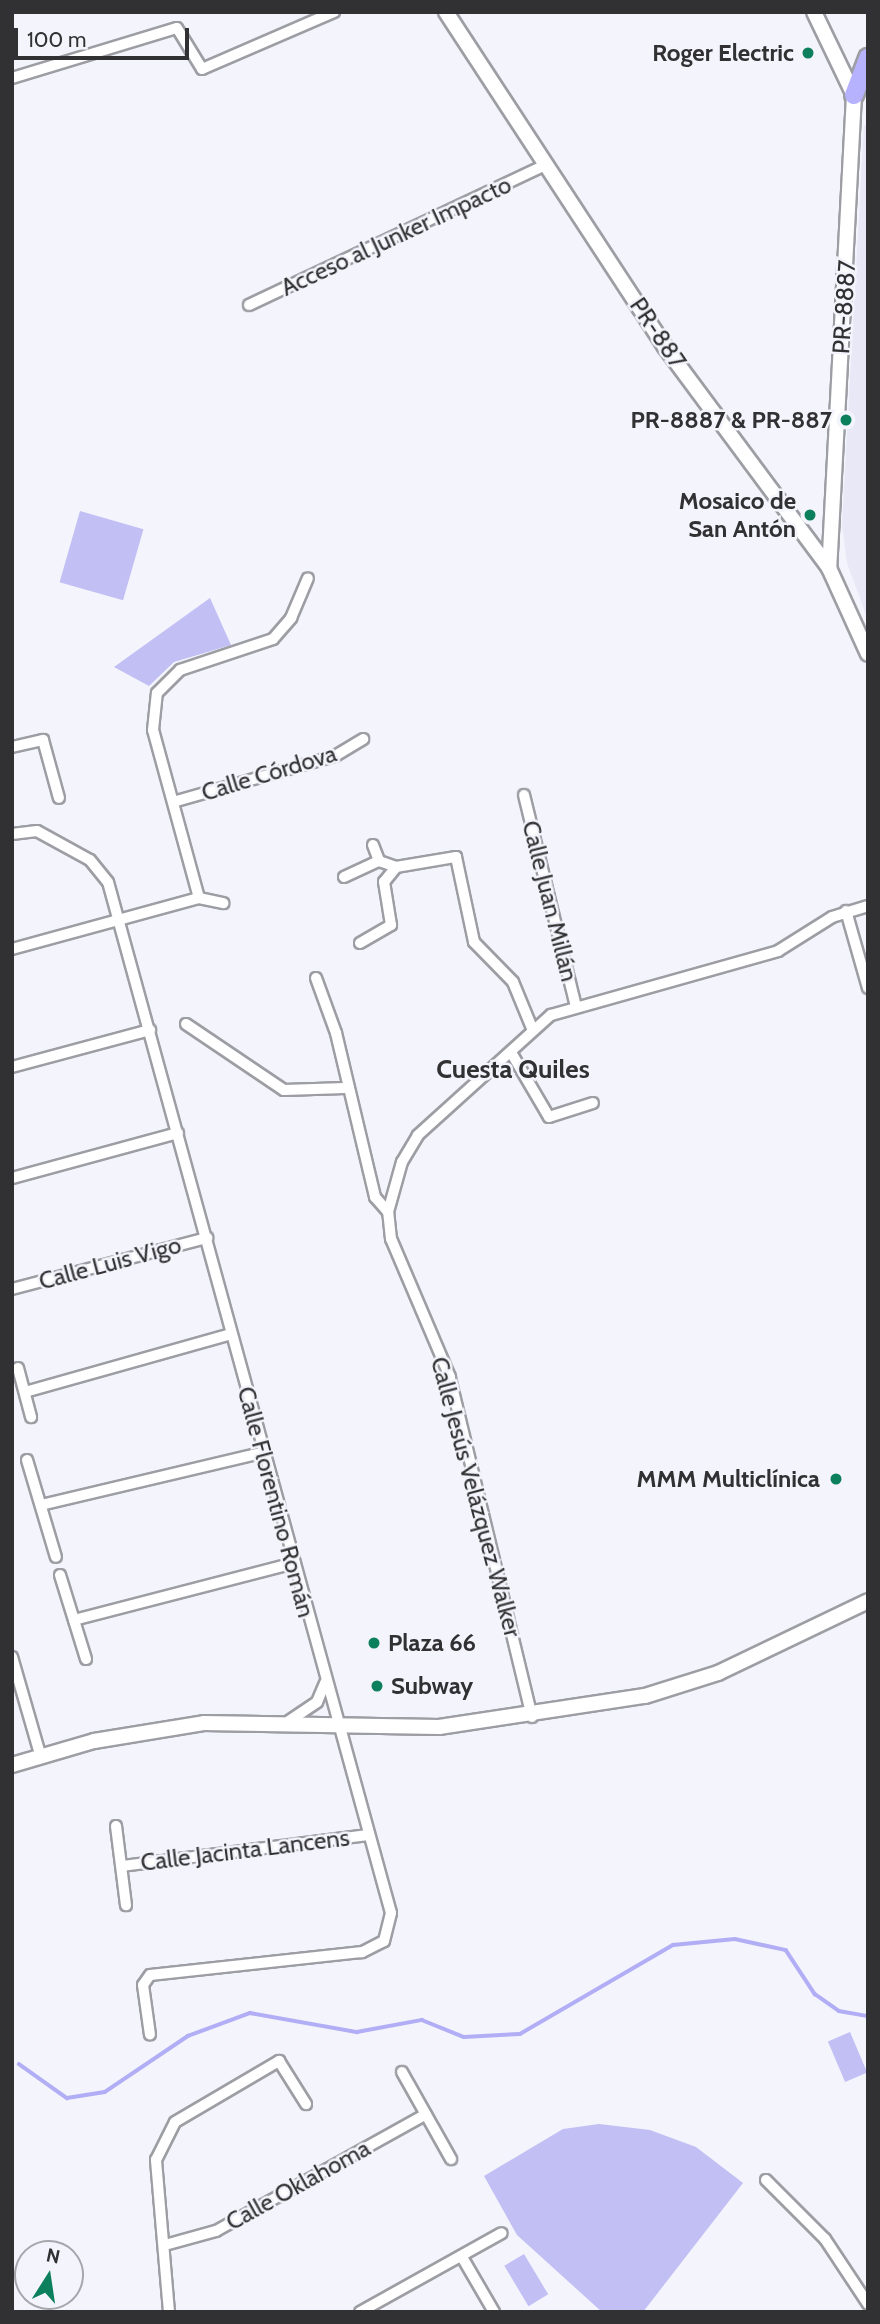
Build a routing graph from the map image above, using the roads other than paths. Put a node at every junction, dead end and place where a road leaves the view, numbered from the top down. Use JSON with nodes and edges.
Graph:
{"nodes":[{"id":1,"x":334,"y":12,"type":"edge"},
{"id":2,"x":446,"y":12,"type":"edge"},
{"id":3,"x":814,"y":12,"type":"edge"},
{"id":4,"x":868,"y":58,"type":"edge"},
{"id":5,"x":12,"y":78,"type":"edge"},
{"id":6,"x":854,"y":95,"type":"junction"},
{"id":7,"x":543,"y":166,"type":"junction"},
{"id":8,"x":249,"y":305,"type":"dead end"},
{"id":9,"x":829,"y":568,"type":"junction"},
{"id":10,"x":308,"y":578,"type":"dead end"},
{"id":11,"x":868,"y":654,"type":"edge"},
{"id":12,"x":363,"y":739,"type":"dead end"},
{"id":13,"x":12,"y":747,"type":"edge"},
{"id":14,"x":524,"y":795,"type":"dead end"},
{"id":15,"x":60,"y":798,"type":"dead end"},
{"id":16,"x":173,"y":802,"type":"junction"},
{"id":17,"x":12,"y":834,"type":"edge"},
{"id":18,"x":373,"y":845,"type":"dead end"},
{"id":19,"x":379,"y":861,"type":"junction"},
{"id":20,"x":396,"y":867,"type":"junction"},
{"id":21,"x":344,"y":877,"type":"dead end"},
{"id":22,"x":200,"y":898,"type":"junction"},
{"id":23,"x":223,"y":904,"type":"dead end"},
{"id":24,"x":868,"y":906,"type":"edge"},
{"id":25,"x":846,"y":911,"type":"junction"},
{"id":26,"x":120,"y":921,"type":"junction"},
{"id":27,"x":360,"y":943,"type":"dead end"},
{"id":28,"x":12,"y":949,"type":"edge"},
{"id":29,"x":316,"y":978,"type":"dead end"},
{"id":30,"x":868,"y":988,"type":"edge"},
{"id":31,"x":576,"y":1006,"type":"junction"},
{"id":32,"x":186,"y":1024,"type":"dead end"},
{"id":33,"x":532,"y":1028,"type":"junction"},
{"id":34,"x":150,"y":1030,"type":"junction"},
{"id":35,"x":512,"y":1054,"type":"junction"},
{"id":36,"x":12,"y":1067,"type":"edge"},
{"id":37,"x":345,"y":1087,"type":"junction"},
{"id":38,"x":593,"y":1103,"type":"dead end"},
{"id":39,"x":178,"y":1133,"type":"junction"},
{"id":40,"x":12,"y":1178,"type":"edge"},
{"id":41,"x":388,"y":1212,"type":"junction"},
{"id":42,"x":207,"y":1238,"type":"junction"},
{"id":43,"x":12,"y":1289,"type":"edge"},
{"id":44,"x":228,"y":1335,"type":"junction"},
{"id":45,"x":18,"y":1368,"type":"dead end"},
{"id":46,"x":25,"y":1391,"type":"junction"},
{"id":47,"x":30,"y":1416,"type":"dead end"},
{"id":48,"x":266,"y":1452,"type":"junction"},
{"id":49,"x":27,"y":1460,"type":"dead end"},
{"id":50,"x":41,"y":1506,"type":"junction"},
{"id":51,"x":56,"y":1558,"type":"dead end"},
{"id":52,"x":295,"y":1563,"type":"junction"},
{"id":53,"x":60,"y":1575,"type":"dead end"},
{"id":54,"x":868,"y":1601,"type":"edge"},
{"id":55,"x":74,"y":1620,"type":"junction"},
{"id":56,"x":12,"y":1657,"type":"edge"},
{"id":57,"x":86,"y":1659,"type":"dead end"},
{"id":58,"x":325,"y":1683,"type":"junction"},
{"id":59,"x":532,"y":1717,"type":"junction"},
{"id":60,"x":334,"y":1720,"type":"junction"},
{"id":61,"x":289,"y":1721,"type":"junction"},
{"id":62,"x":40,"y":1754,"type":"junction"},
{"id":63,"x":12,"y":1765,"type":"edge"},
{"id":64,"x":116,"y":1826,"type":"dead end"},
{"id":65,"x":369,"y":1835,"type":"junction"},
{"id":66,"x":122,"y":1866,"type":"junction"},
{"id":67,"x":126,"y":1905,"type":"dead end"},
{"id":68,"x":150,"y":2035,"type":"dead end"},
{"id":69,"x":402,"y":2072,"type":"dead end"},
{"id":70,"x":306,"y":2104,"type":"dead end"},
{"id":71,"x":426,"y":2114,"type":"junction"},
{"id":72,"x":451,"y":2159,"type":"dead end"},
{"id":73,"x":766,"y":2180,"type":"dead end"},
{"id":74,"x":502,"y":2233,"type":"dead end"},
{"id":75,"x":165,"y":2245,"type":"junction"},
{"id":76,"x":462,"y":2257,"type":"junction"},
{"id":77,"x":868,"y":2304,"type":"edge"},
{"id":78,"x":169,"y":2312,"type":"edge"},
{"id":79,"x":360,"y":2312,"type":"edge"},
{"id":80,"x":494,"y":2312,"type":"edge"}],
"edges":[{"from":1,"to":5,"type":"street"},
{"from":2,"to":7,"type":"street","name":"PR-887"},
{"from":3,"to":6,"type":"street","name":"PR-8887","number":"PR-8887"},
{"from":4,"to":6,"type":"highway"},
{"from":6,"to":9,"type":"street","name":"PR-8887","number":"PR-8887"},
{"from":7,"to":8,"type":"street","name":"Acceso al Junker Impacto"},
{"from":7,"to":9,"type":"street","name":"PR-887"},
{"from":9,"to":11,"type":"street","name":"PR-887"},
{"from":10,"to":16,"type":"street"},
{"from":12,"to":16,"type":"street","name":"Calle Córdova"},
{"from":13,"to":15,"type":"street"},
{"from":14,"to":31,"type":"street","name":"Calle Juan Millán"},
{"from":16,"to":22,"type":"street"},
{"from":17,"to":26,"type":"street","name":"Calle Florentino Román"},
{"from":18,"to":19,"type":"street"},
{"from":19,"to":20,"type":"street"},
{"from":19,"to":21,"type":"street"},
{"from":20,"to":27,"type":"street"},
{"from":20,"to":33,"type":"street"},
{"from":22,"to":23,"type":"street"},
{"from":22,"to":26,"type":"street"},
{"from":24,"to":25,"type":"street","name":"Calle Jesús Velázquez Walker"},
{"from":25,"to":30,"type":"street"},
{"from":25,"to":31,"type":"street","name":"Calle Jesús Velázquez Walker"},
{"from":26,"to":28,"type":"street"},
{"from":26,"to":34,"type":"street","name":"Calle Florentino Román"},
{"from":29,"to":37,"type":"street"},
{"from":31,"to":33,"type":"street","name":"Calle Jesús Velázquez Walker"},
{"from":32,"to":37,"type":"street"},
{"from":33,"to":35,"type":"street","name":"Calle Jesús Velázquez Walker"},
{"from":34,"to":36,"type":"street"},
{"from":34,"to":39,"type":"street","name":"Calle Florentino Román"},
{"from":35,"to":38,"type":"street"},
{"from":35,"to":41,"type":"street","name":"Calle Jesús Velázquez Walker"},
{"from":37,"to":41,"type":"street"},
{"from":39,"to":40,"type":"street"},
{"from":39,"to":42,"type":"street","name":"Calle Florentino Román"},
{"from":41,"to":59,"type":"street","name":"Calle Jesús Velázquez Walker"},
{"from":42,"to":43,"type":"street","name":"Calle Luis Vigo"},
{"from":42,"to":44,"type":"street","name":"Calle Florentino Román"},
{"from":44,"to":46,"type":"street"},
{"from":44,"to":48,"type":"street","name":"Calle Florentino Román"},
{"from":45,"to":46,"type":"street"},
{"from":46,"to":47,"type":"street"},
{"from":48,"to":50,"type":"street"},
{"from":48,"to":52,"type":"street","name":"Calle Florentino Román"},
{"from":49,"to":50,"type":"street"},
{"from":50,"to":51,"type":"street"},
{"from":52,"to":55,"type":"street"},
{"from":52,"to":58,"type":"street","name":"Calle Florentino Román"},
{"from":53,"to":55,"type":"street"},
{"from":54,"to":59,"type":"street"},
{"from":55,"to":57,"type":"street"},
{"from":56,"to":62,"type":"street"},
{"from":58,"to":60,"type":"street","name":"Calle Florentino Román"},
{"from":58,"to":61,"type":"street"},
{"from":59,"to":60,"type":"street"},
{"from":60,"to":61,"type":"street"},
{"from":60,"to":65,"type":"street","name":"Calle Florentino Román"},
{"from":61,"to":62,"type":"street"},
{"from":62,"to":63,"type":"street"},
{"from":64,"to":66,"type":"street"},
{"from":65,"to":66,"type":"street","name":"Calle Jacinta Lancens"},
{"from":65,"to":68,"type":"street","name":"Calle Florentino Román"},
{"from":66,"to":67,"type":"street"},
{"from":69,"to":71,"type":"street"},
{"from":70,"to":75,"type":"street"},
{"from":71,"to":72,"type":"street"},
{"from":71,"to":75,"type":"street","name":"Calle Oklahoma"},
{"from":73,"to":77,"type":"street"},
{"from":74,"to":76,"type":"street"},
{"from":75,"to":78,"type":"street"},
{"from":76,"to":79,"type":"street"},
{"from":76,"to":80,"type":"street"}]}
